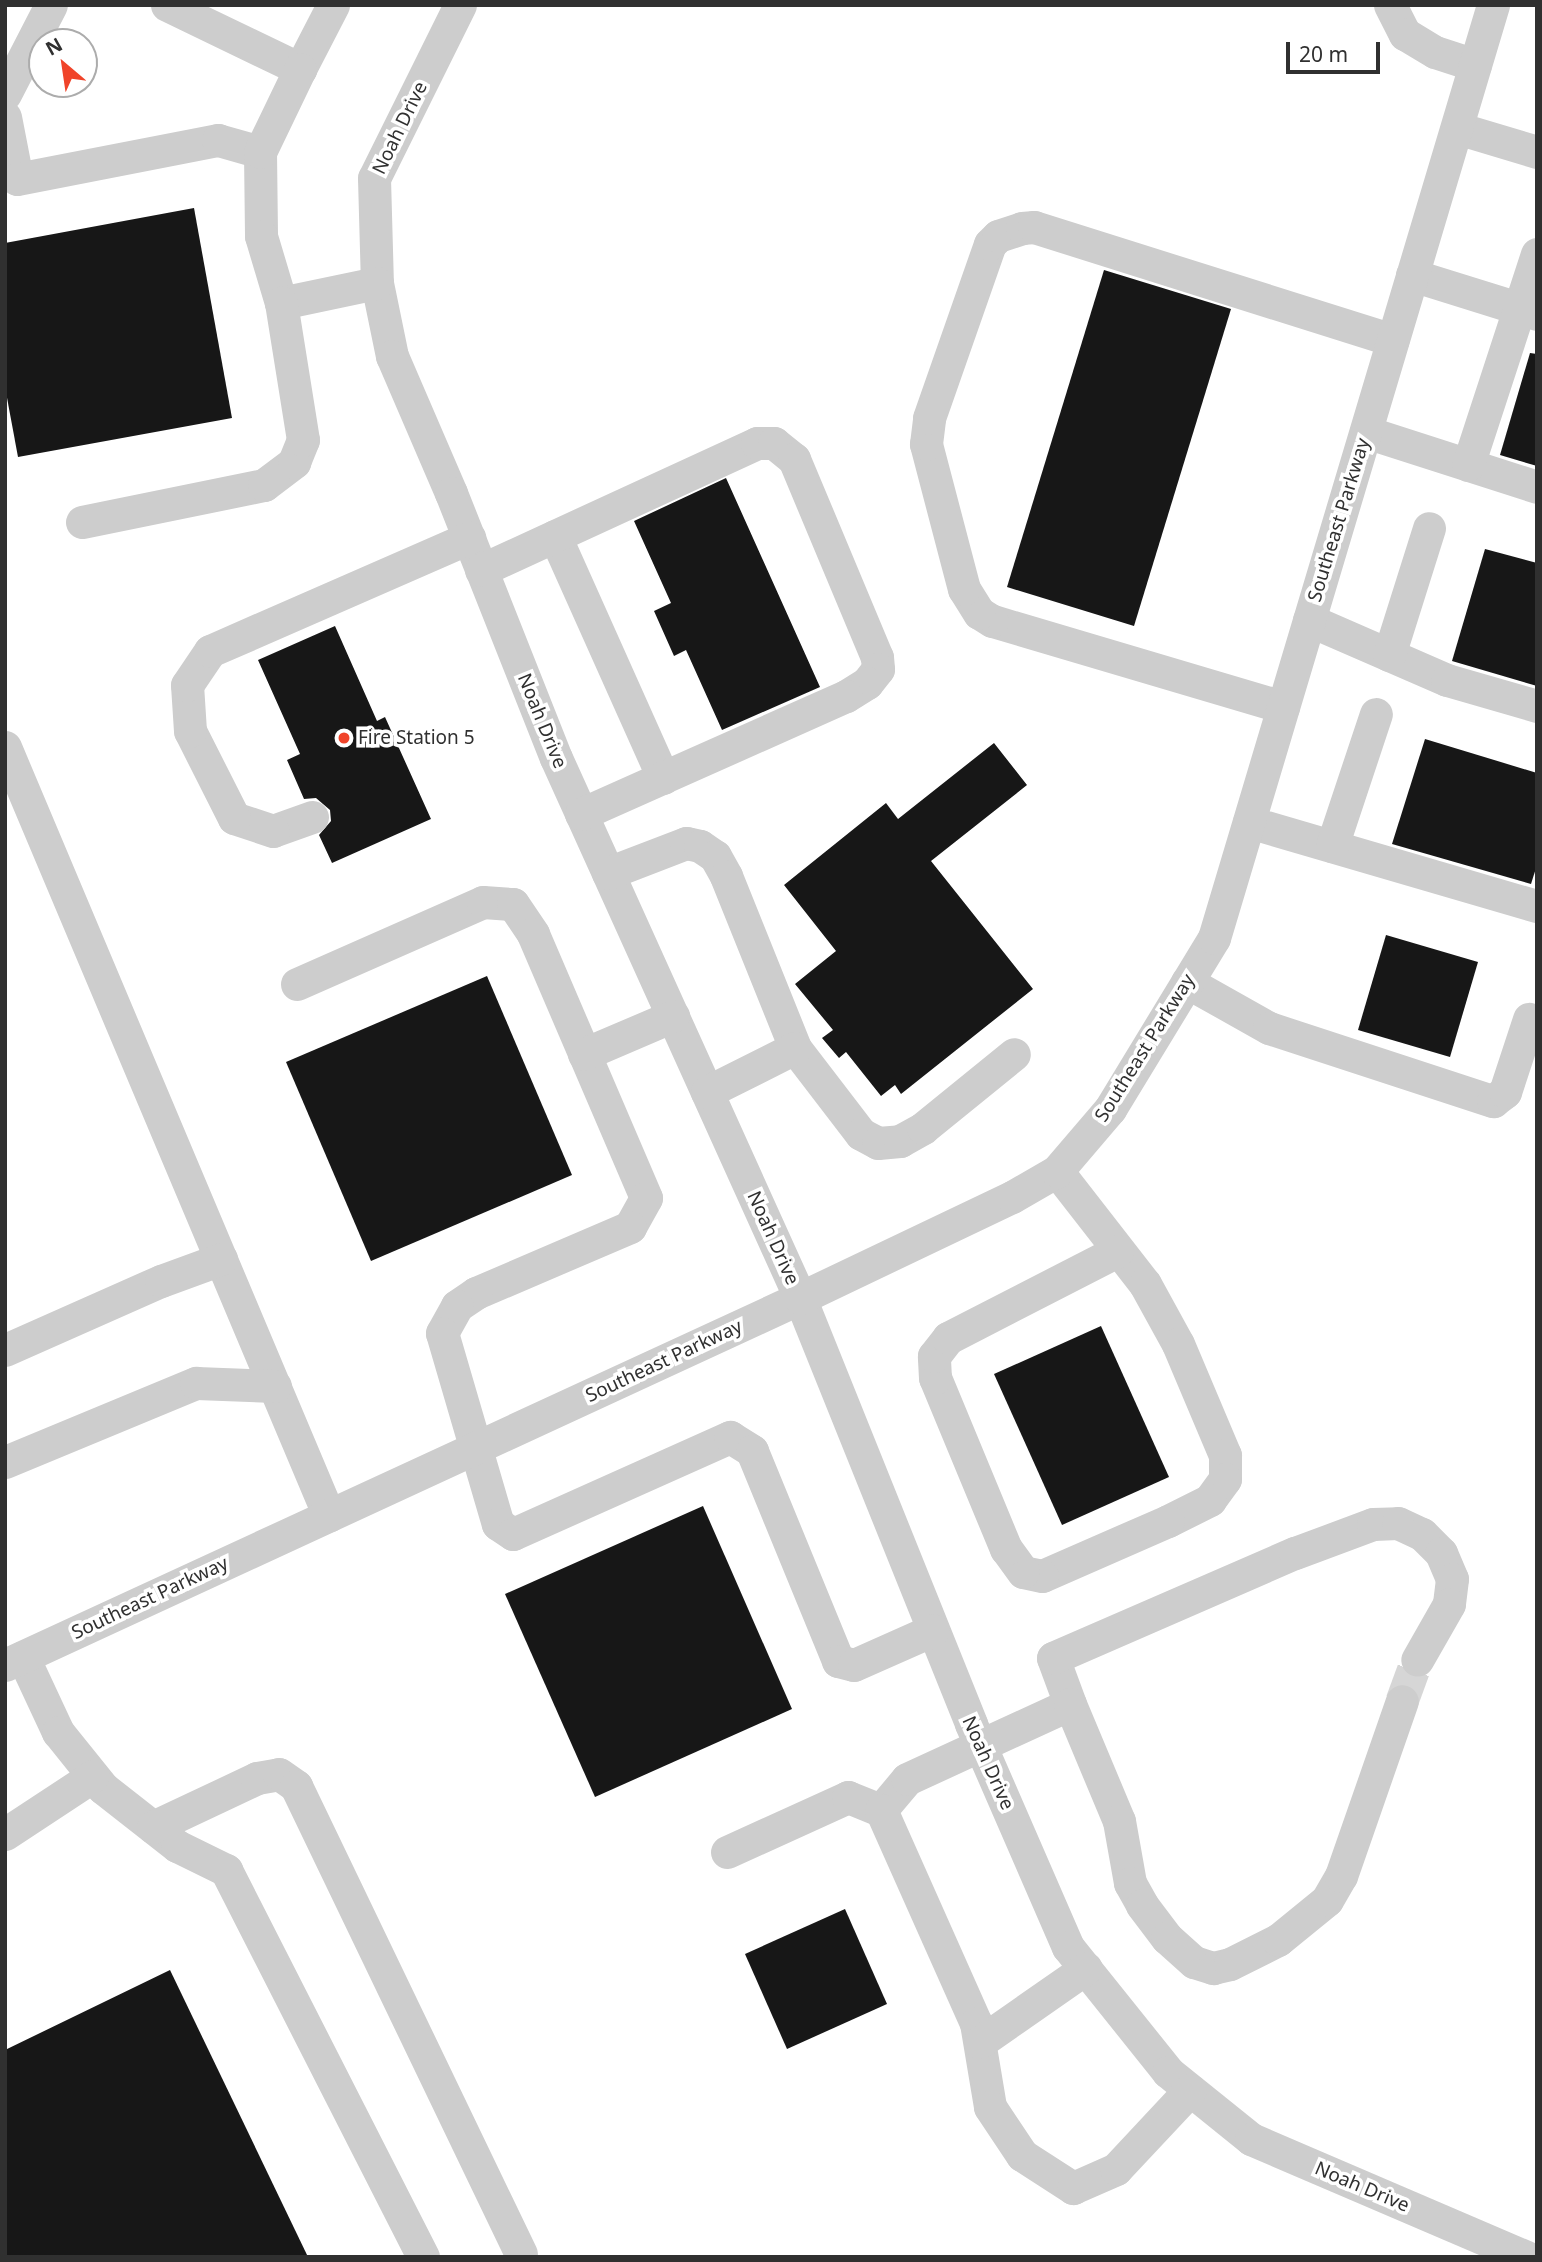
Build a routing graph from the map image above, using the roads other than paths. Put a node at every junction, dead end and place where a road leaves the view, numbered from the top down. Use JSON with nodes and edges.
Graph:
{"nodes":[{"id":1,"x":51,"y":5,"type":"edge"},
{"id":2,"x":167,"y":5,"type":"edge"},
{"id":3,"x":333,"y":5,"type":"edge"},
{"id":4,"x":460,"y":5,"type":"edge"},
{"id":5,"x":1390,"y":5,"type":"edge"},
{"id":6,"x":1493,"y":5,"type":"edge"},
{"id":7,"x":1475,"y":65,"type":"junction"},
{"id":8,"x":300,"y":69,"type":"junction"},
{"id":9,"x":5,"y":94,"type":"edge"},
{"id":10,"x":5,"y":117,"type":"edge"},
{"id":11,"x":1457,"y":128,"type":"junction"},
{"id":12,"x":260,"y":152,"type":"junction"},
{"id":13,"x":1537,"y":152,"type":"edge"},
{"id":14,"x":1537,"y":254,"type":"edge"},
{"id":15,"x":1412,"y":275,"type":"junction"},
{"id":16,"x":377,"y":284,"type":"junction"},
{"id":17,"x":281,"y":303,"type":"junction"},
{"id":18,"x":1529,"y":312,"type":"edge"},
{"id":19,"x":1393,"y":340,"type":"junction"},
{"id":20,"x":1366,"y":432,"type":"junction"},
{"id":21,"x":1468,"y":465,"type":"junction"},
{"id":22,"x":1537,"y":487,"type":"edge"},
{"id":23,"x":82,"y":522,"type":"dead end"},
{"id":24,"x":1429,"y":528,"type":"dead end"},
{"id":25,"x":555,"y":536,"type":"junction"},
{"id":26,"x":469,"y":538,"type":"junction"},
{"id":27,"x":481,"y":570,"type":"junction"},
{"id":28,"x":1309,"y":620,"type":"junction"},
{"id":29,"x":1389,"y":655,"type":"junction"},
{"id":30,"x":1537,"y":706,"type":"edge"},
{"id":31,"x":1283,"y":708,"type":"junction"},
{"id":32,"x":1376,"y":714,"type":"dead end"},
{"id":33,"x":5,"y":747,"type":"edge"},
{"id":34,"x":663,"y":778,"type":"junction"},
{"id":35,"x":581,"y":814,"type":"junction"},
{"id":36,"x":312,"y":817,"type":"dead end"},
{"id":37,"x":1249,"y":822,"type":"junction"},
{"id":38,"x":1332,"y":846,"type":"junction"},
{"id":39,"x":608,"y":873,"type":"junction"},
{"id":40,"x":1537,"y":906,"type":"edge"},
{"id":41,"x":1187,"y":982,"type":"junction"},
{"id":42,"x":297,"y":984,"type":"dead end"},
{"id":43,"x":673,"y":1016,"type":"junction"},
{"id":44,"x":1529,"y":1019,"type":"dead end"},
{"id":45,"x":795,"y":1048,"type":"junction"},
{"id":46,"x":584,"y":1054,"type":"junction"},
{"id":47,"x":1014,"y":1054,"type":"dead end"},
{"id":48,"x":707,"y":1092,"type":"junction"},
{"id":49,"x":1057,"y":1171,"type":"junction"},
{"id":50,"x":1117,"y":1251,"type":"junction"},
{"id":51,"x":221,"y":1259,"type":"junction"},
{"id":52,"x":800,"y":1298,"type":"junction"},
{"id":53,"x":5,"y":1350,"type":"edge"},
{"id":54,"x":275,"y":1386,"type":"junction"},
{"id":55,"x":473,"y":1449,"type":"junction"},
{"id":56,"x":5,"y":1462,"type":"edge"},
{"id":57,"x":329,"y":1516,"type":"junction"},
{"id":58,"x":933,"y":1630,"type":"junction"},
{"id":59,"x":1417,"y":1660,"type":"tunnel mouth"},
{"id":60,"x":14,"y":1661,"type":"edge"},
{"id":61,"x":1402,"y":1701,"type":"tunnel mouth"},
{"id":62,"x":1070,"y":1704,"type":"junction"},
{"id":63,"x":979,"y":1744,"type":"junction"},
{"id":64,"x":93,"y":1776,"type":"junction"},
{"id":65,"x":881,"y":1810,"type":"junction"},
{"id":66,"x":153,"y":1827,"type":"junction"},
{"id":67,"x":5,"y":1834,"type":"edge"},
{"id":68,"x":727,"y":1852,"type":"dead end"},
{"id":69,"x":1086,"y":1968,"type":"junction"},
{"id":70,"x":979,"y":2042,"type":"junction"},
{"id":71,"x":1189,"y":2090,"type":"junction"},
{"id":72,"x":521,"y":2254,"type":"dead end"},
{"id":73,"x":423,"y":2257,"type":"edge"},
{"id":74,"x":1526,"y":2257,"type":"edge"}],
"edges":[{"from":1,"to":9,"type":"street"},
{"from":2,"to":8,"type":"street"},
{"from":3,"to":8,"type":"street"},
{"from":4,"to":16,"type":"street","name":"Noah Drive"},
{"from":5,"to":7,"type":"street"},
{"from":6,"to":7,"type":"street","name":"Southeast Parkway"},
{"from":7,"to":11,"type":"street","name":"Southeast Parkway"},
{"from":8,"to":12,"type":"street"},
{"from":10,"to":12,"type":"street"},
{"from":11,"to":13,"type":"street"},
{"from":11,"to":15,"type":"street","name":"Southeast Parkway"},
{"from":12,"to":17,"type":"street"},
{"from":14,"to":18,"type":"street"},
{"from":15,"to":18,"type":"street"},
{"from":15,"to":19,"type":"street","name":"Southeast Parkway"},
{"from":16,"to":17,"type":"street"},
{"from":16,"to":26,"type":"street","name":"Noah Drive"},
{"from":17,"to":23,"type":"street"},
{"from":18,"to":21,"type":"street"},
{"from":19,"to":20,"type":"street","name":"Southeast Parkway"},
{"from":19,"to":31,"type":"street"},
{"from":20,"to":21,"type":"street"},
{"from":20,"to":28,"type":"street","name":"Southeast Parkway"},
{"from":21,"to":22,"type":"street"},
{"from":24,"to":29,"type":"street"},
{"from":25,"to":27,"type":"street"},
{"from":25,"to":34,"type":"street"},
{"from":25,"to":34,"type":"street"},
{"from":26,"to":27,"type":"street","name":"Noah Drive"},
{"from":26,"to":36,"type":"street"},
{"from":27,"to":35,"type":"street","name":"Noah Drive"},
{"from":28,"to":29,"type":"street"},
{"from":28,"to":31,"type":"street","name":"Southeast Parkway"},
{"from":29,"to":30,"type":"street"},
{"from":31,"to":37,"type":"street","name":"Southeast Parkway"},
{"from":32,"to":38,"type":"street"},
{"from":33,"to":51,"type":"street"},
{"from":34,"to":35,"type":"street"},
{"from":35,"to":39,"type":"street","name":"Noah Drive"},
{"from":37,"to":38,"type":"street"},
{"from":37,"to":41,"type":"street","name":"Southeast Parkway"},
{"from":38,"to":40,"type":"street"},
{"from":39,"to":43,"type":"street","name":"Noah Drive"},
{"from":39,"to":45,"type":"street"},
{"from":41,"to":44,"type":"street"},
{"from":41,"to":49,"type":"street","name":"Southeast Parkway"},
{"from":42,"to":46,"type":"street"},
{"from":43,"to":46,"type":"street"},
{"from":43,"to":48,"type":"street","name":"Noah Drive"},
{"from":45,"to":47,"type":"street"},
{"from":45,"to":48,"type":"street"},
{"from":46,"to":55,"type":"street"},
{"from":48,"to":52,"type":"street","name":"Noah Drive"},
{"from":49,"to":50,"type":"street"},
{"from":49,"to":52,"type":"street","name":"Southeast Parkway"},
{"from":50,"to":50,"type":"street"},
{"from":51,"to":53,"type":"street"},
{"from":51,"to":54,"type":"street"},
{"from":52,"to":55,"type":"street","name":"Southeast Parkway"},
{"from":52,"to":58,"type":"street","name":"Noah Drive"},
{"from":54,"to":56,"type":"street"},
{"from":54,"to":57,"type":"street"},
{"from":55,"to":57,"type":"street","name":"Southeast Parkway"},
{"from":55,"to":58,"type":"street"},
{"from":57,"to":60,"type":"street","name":"Southeast Parkway"},
{"from":58,"to":63,"type":"street","name":"Noah Drive"},
{"from":59,"to":62,"type":"street"},
{"from":60,"to":64,"type":"street"},
{"from":61,"to":62,"type":"street"},
{"from":62,"to":63,"type":"street"},
{"from":63,"to":65,"type":"street"},
{"from":63,"to":69,"type":"street","name":"Noah Drive"},
{"from":64,"to":66,"type":"street"},
{"from":64,"to":67,"type":"street"},
{"from":65,"to":68,"type":"street"},
{"from":65,"to":70,"type":"street"},
{"from":66,"to":72,"type":"street"},
{"from":66,"to":73,"type":"street"},
{"from":69,"to":70,"type":"street"},
{"from":69,"to":71,"type":"street","name":"Noah Drive"},
{"from":70,"to":71,"type":"street"},
{"from":71,"to":74,"type":"street","name":"Noah Drive"}]}
